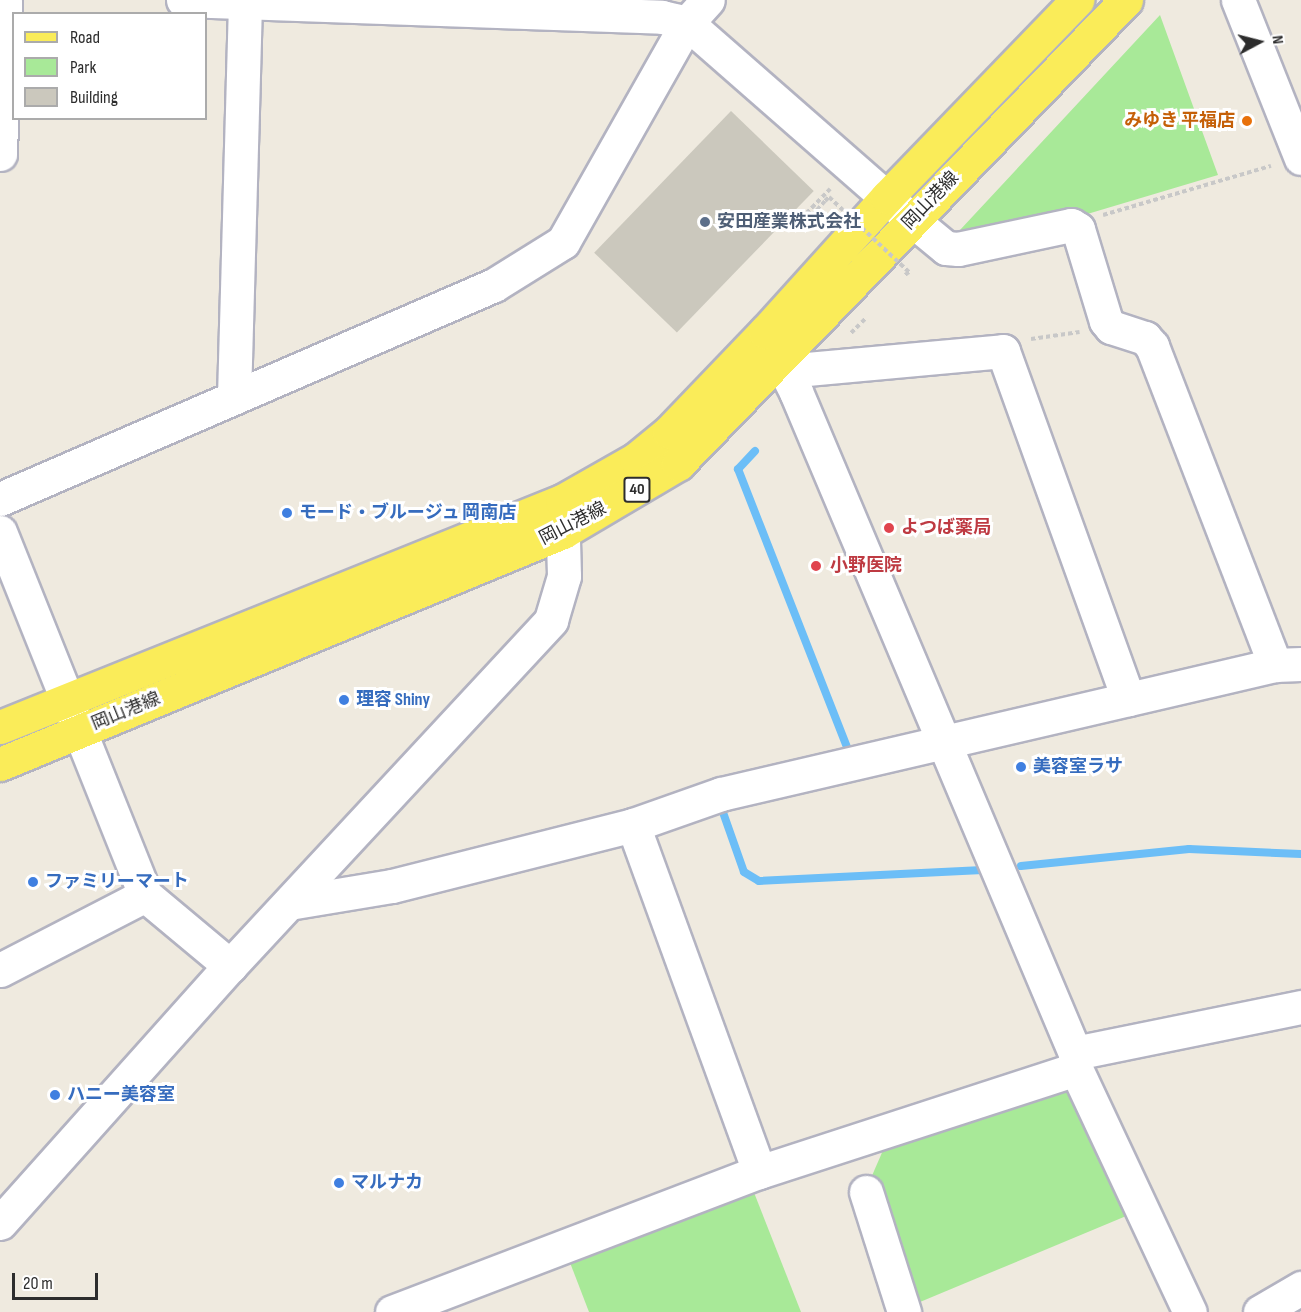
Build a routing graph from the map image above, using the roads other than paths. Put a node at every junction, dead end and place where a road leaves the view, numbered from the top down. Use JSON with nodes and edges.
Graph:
{"nodes":[{"id":1,"x":5,"y":0,"type":"edge"},
{"id":2,"x":183,"y":0,"type":"edge"},
{"id":3,"x":1077,"y":0,"type":"edge"},
{"id":4,"x":1126,"y":0,"type":"edge"},
{"id":5,"x":1238,"y":0,"type":"edge"},
{"id":6,"x":244,"y":1,"type":"edge"},
{"id":7,"x":487,"y":5,"type":"edge"},
{"id":8,"x":698,"y":11,"type":"edge"},
{"id":9,"x":0,"y":154,"type":"edge"},
{"id":10,"x":1301,"y":158,"type":"edge"},
{"id":11,"x":887,"y":197,"type":"junction"},
{"id":12,"x":912,"y":220,"type":"junction"},
{"id":13,"x":777,"y":354,"type":"junction"},
{"id":14,"x":234,"y":397,"type":"junction"},
{"id":15,"x":0,"y":499,"type":"edge"},
{"id":16,"x":562,"y":516,"type":"junction"},
{"id":17,"x":0,"y":532,"type":"edge"},
{"id":18,"x":1280,"y":660,"type":"edge"},
{"id":19,"x":1125,"y":692,"type":"junction"},
{"id":20,"x":70,"y":699,"type":"junction"},
{"id":21,"x":0,"y":728,"type":"edge"},
{"id":22,"x":82,"y":730,"type":"junction"},
{"id":23,"x":944,"y":742,"type":"junction"},
{"id":24,"x":0,"y":764,"type":"edge"},
{"id":25,"x":633,"y":825,"type":"junction"},
{"id":26,"x":145,"y":895,"type":"junction"},
{"id":27,"x":289,"y":903,"type":"junction"},
{"id":28,"x":230,"y":966,"type":"junction"},
{"id":29,"x":0,"y":970,"type":"edge"},
{"id":30,"x":1301,"y":1007,"type":"edge"},
{"id":31,"x":1075,"y":1061,"type":"junction"},
{"id":32,"x":759,"y":1172,"type":"junction"},
{"id":33,"x":866,"y":1192,"type":"dead end"},
{"id":34,"x":0,"y":1223,"type":"edge"},
{"id":35,"x":1301,"y":1288,"type":"edge"},
{"id":36,"x":392,"y":1312,"type":"edge"},
{"id":37,"x":904,"y":1312,"type":"edge"},
{"id":38,"x":1190,"y":1312,"type":"edge"},
{"id":39,"x":1260,"y":1312,"type":"edge"}],
"edges":[{"from":1,"to":9,"type":"street"},
{"from":2,"to":6,"type":"street"},
{"from":3,"to":11,"type":"main road","name":"岡山港線","number":"40"},
{"from":4,"to":12,"type":"main road","name":"岡山港線","number":"40"},
{"from":5,"to":10,"type":"street"},
{"from":6,"to":7,"type":"street"},
{"from":6,"to":14,"type":"street"},
{"from":7,"to":8,"type":"street"},
{"from":8,"to":11,"type":"street"},
{"from":8,"to":14,"type":"street"},
{"from":11,"to":12,"type":"street"},
{"from":11,"to":13,"type":"main road","name":"岡山港線","number":"40"},
{"from":12,"to":13,"type":"main road","name":"岡山港線","number":"40"},
{"from":12,"to":18,"type":"street"},
{"from":13,"to":16,"type":"main road","name":"岡山港線","number":"40"},
{"from":13,"to":19,"type":"street"},
{"from":13,"to":23,"type":"street"},
{"from":14,"to":15,"type":"street"},
{"from":16,"to":20,"type":"main road","name":"岡山港線","number":"40"},
{"from":16,"to":22,"type":"main road","name":"岡山港線","number":"40"},
{"from":16,"to":27,"type":"street"},
{"from":17,"to":20,"type":"street"},
{"from":18,"to":19,"type":"street"},
{"from":19,"to":23,"type":"street"},
{"from":20,"to":21,"type":"main road","name":"岡山港線","number":"40"},
{"from":20,"to":22,"type":"street"},
{"from":22,"to":24,"type":"main road","name":"岡山港線","number":"40"},
{"from":22,"to":26,"type":"street"},
{"from":23,"to":25,"type":"street"},
{"from":23,"to":31,"type":"street"},
{"from":25,"to":27,"type":"street"},
{"from":25,"to":32,"type":"street"},
{"from":26,"to":28,"type":"street"},
{"from":26,"to":29,"type":"street"},
{"from":27,"to":28,"type":"street"},
{"from":28,"to":34,"type":"street"},
{"from":30,"to":31,"type":"street"},
{"from":31,"to":32,"type":"street"},
{"from":31,"to":38,"type":"street"},
{"from":32,"to":36,"type":"street"},
{"from":33,"to":37,"type":"street"},
{"from":35,"to":39,"type":"street"}]}
